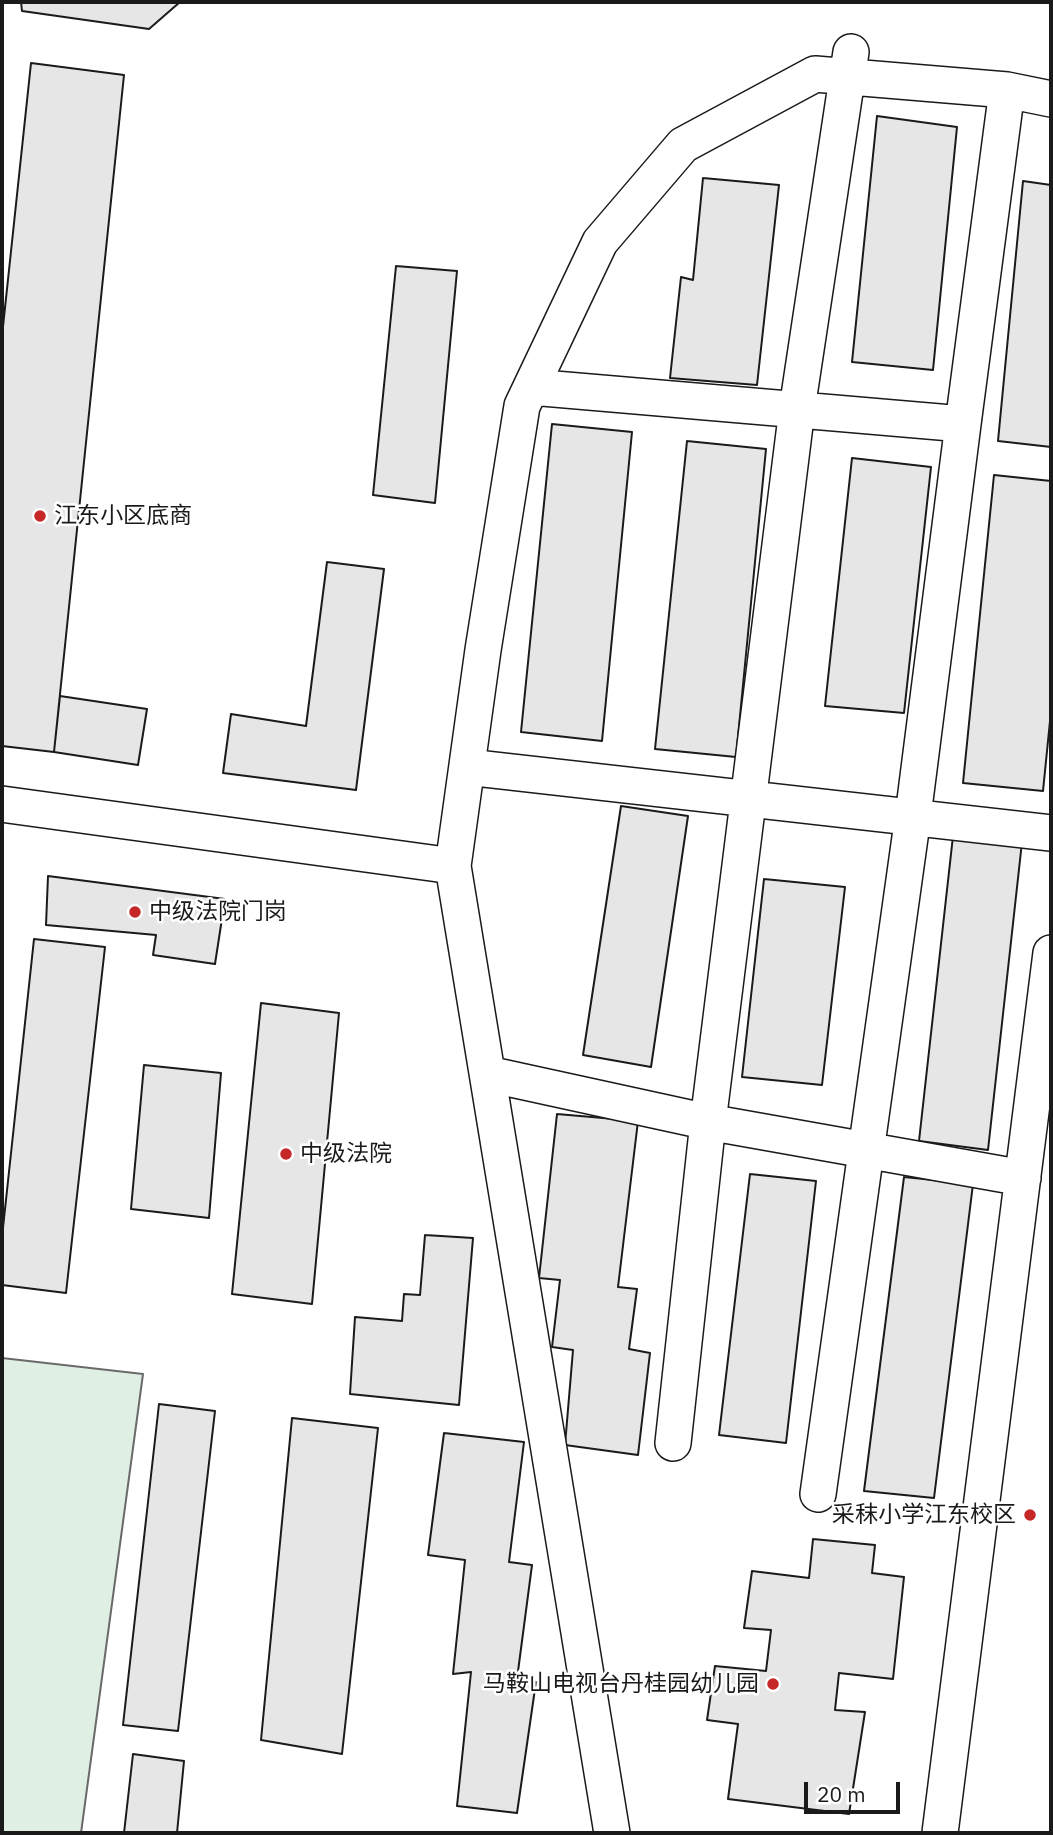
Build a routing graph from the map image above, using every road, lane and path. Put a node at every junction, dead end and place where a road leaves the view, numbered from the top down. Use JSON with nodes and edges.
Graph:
{"nodes":[{"id":1,"x":850,"y":64,"type":"junction"},
{"id":2,"x":1007,"y":90,"type":"junction"},
{"id":3,"x":1051,"y":99,"type":"edge"},
{"id":4,"x":531,"y":387,"type":"junction"},
{"id":5,"x":797,"y":409,"type":"junction"},
{"id":6,"x":963,"y":424,"type":"junction"},
{"id":7,"x":467,"y":766,"type":"junction"},
{"id":8,"x":748,"y":797,"type":"junction"},
{"id":9,"x":2,"y":804,"type":"edge"},
{"id":10,"x":913,"y":816,"type":"junction"},
{"id":11,"x":1051,"y":833,"type":"edge"},
{"id":12,"x":453,"y":866,"type":"junction"},
{"id":13,"x":1051,"y":953,"type":"edge"},
{"id":14,"x":488,"y":1074,"type":"junction"},
{"id":15,"x":708,"y":1122,"type":"junction"},
{"id":16,"x":1023,"y":1178,"type":"junction"},
{"id":17,"x":673,"y":1443,"type":"dead end"},
{"id":18,"x":818,"y":1494,"type":"dead end"},
{"id":19,"x":612,"y":1833,"type":"edge"},
{"id":20,"x":940,"y":1833,"type":"edge"}],
"edges":[{"from":1,"to":2,"type":"street"},
{"from":1,"to":4,"type":"street"},
{"from":1,"to":5,"type":"street"},
{"from":2,"to":3,"type":"street"},
{"from":2,"to":6,"type":"street"},
{"from":4,"to":5,"type":"street"},
{"from":4,"to":7,"type":"street"},
{"from":5,"to":6,"type":"street"},
{"from":5,"to":8,"type":"street"},
{"from":6,"to":10,"type":"street"},
{"from":7,"to":8,"type":"street"},
{"from":7,"to":12,"type":"street"},
{"from":8,"to":10,"type":"street"},
{"from":8,"to":15,"type":"street"},
{"from":9,"to":12,"type":"street"},
{"from":10,"to":11,"type":"street"},
{"from":10,"to":18,"type":"street"},
{"from":12,"to":14,"type":"street"},
{"from":13,"to":16,"type":"street"},
{"from":14,"to":15,"type":"street"},
{"from":14,"to":19,"type":"street"},
{"from":15,"to":16,"type":"street"},
{"from":15,"to":17,"type":"street"},
{"from":16,"to":20,"type":"street"}]}
